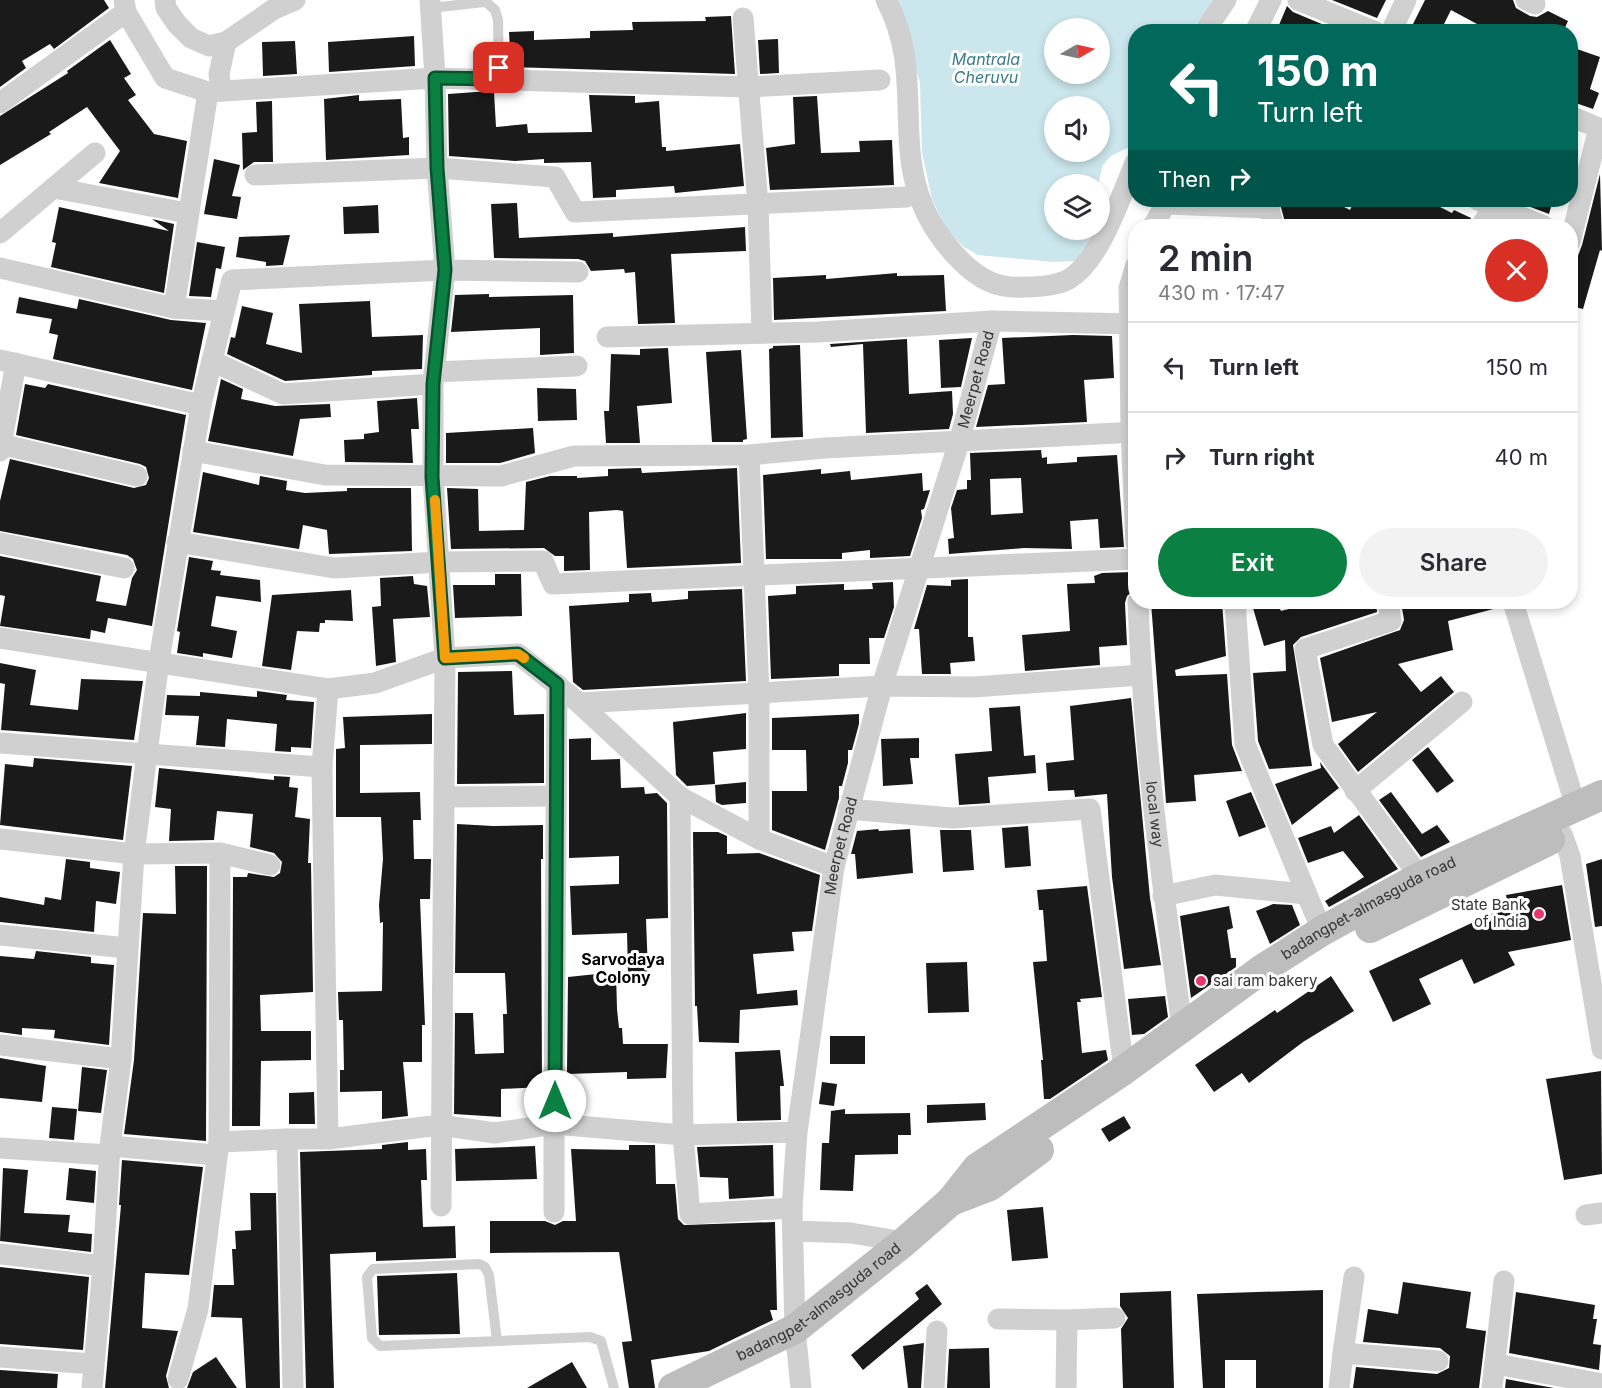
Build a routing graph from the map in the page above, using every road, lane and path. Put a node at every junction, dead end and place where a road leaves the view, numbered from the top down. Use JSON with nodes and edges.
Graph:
{"nodes":[{"id":1,"x":165,"y":0,"type":"edge"},
{"id":2,"x":295,"y":0,"type":"edge"},
{"id":3,"x":886,"y":0,"type":"edge"},
{"id":4,"x":1226,"y":0,"type":"edge"},
{"id":5,"x":1271,"y":0,"type":"edge"},
{"id":6,"x":1298,"y":0,"type":"edge"},
{"id":7,"x":1406,"y":0,"type":"edge"},
{"id":8,"x":484,"y":1,"type":"edge"},
{"id":9,"x":430,"y":4,"type":"edge"},
{"id":10,"x":125,"y":6,"type":"edge"},
{"id":11,"x":743,"y":18,"type":"dead end"},
{"id":12,"x":1210,"y":24,"type":"edge"},
{"id":13,"x":1259,"y":24,"type":"edge"},
{"id":14,"x":1356,"y":24,"type":"edge"},
{"id":15,"x":1395,"y":24,"type":"edge"},
{"id":16,"x":226,"y":42,"type":"junction"},
{"id":17,"x":435,"y":78,"type":"junction"},
{"id":18,"x":499,"y":79,"type":"junction"},
{"id":19,"x":880,"y":80,"type":"dead end"},
{"id":20,"x":748,"y":87,"type":"junction"},
{"id":21,"x":214,"y":91,"type":"junction"},
{"id":22,"x":0,"y":103,"type":"edge"},
{"id":23,"x":1578,"y":118,"type":"edge"},
{"id":24,"x":1601,"y":123,"type":"edge"},
{"id":25,"x":95,"y":153,"type":"dead end"},
{"id":26,"x":437,"y":168,"type":"junction"},
{"id":27,"x":255,"y":175,"type":"dead end"},
{"id":28,"x":1128,"y":179,"type":"edge"},
{"id":29,"x":54,"y":188,"type":"junction"},
{"id":30,"x":907,"y":197,"type":"dead end"},
{"id":31,"x":758,"y":204,"type":"junction"},
{"id":32,"x":1224,"y":207,"type":"edge"},
{"id":33,"x":1495,"y":207,"type":"edge"},
{"id":34,"x":1270,"y":211,"type":"edge"},
{"id":35,"x":187,"y":213,"type":"junction"},
{"id":36,"x":1526,"y":219,"type":"edge"},
{"id":37,"x":1576,"y":219,"type":"edge"},
{"id":38,"x":0,"y":233,"type":"edge"},
{"id":39,"x":0,"y":268,"type":"edge"},
{"id":40,"x":445,"y":270,"type":"junction"},
{"id":41,"x":578,"y":272,"type":"dead end"},
{"id":42,"x":174,"y":308,"type":"junction"},
{"id":43,"x":224,"y":311,"type":"junction"},
{"id":44,"x":992,"y":321,"type":"junction"},
{"id":45,"x":1128,"y":324,"type":"edge"},
{"id":46,"x":762,"y":333,"type":"junction"},
{"id":47,"x":607,"y":337,"type":"dead end"},
{"id":48,"x":212,"y":361,"type":"junction"},
{"id":49,"x":8,"y":362,"type":"edge"},
{"id":50,"x":577,"y":366,"type":"dead end"},
{"id":51,"x":433,"y":378,"type":"junction"},
{"id":52,"x":201,"y":405,"type":"junction"},
{"id":53,"x":1128,"y":432,"type":"edge"},
{"id":54,"x":959,"y":442,"type":"junction"},
{"id":55,"x":0,"y":447,"type":"edge"},
{"id":56,"x":193,"y":451,"type":"junction"},
{"id":57,"x":749,"y":455,"type":"junction"},
{"id":58,"x":137,"y":476,"type":"dead end"},
{"id":59,"x":432,"y":477,"type":"junction"},
{"id":60,"x":177,"y":542,"type":"junction"},
{"id":61,"x":0,"y":543,"type":"edge"},
{"id":62,"x":1128,"y":559,"type":"edge"},
{"id":63,"x":440,"y":562,"type":"junction"},
{"id":64,"x":920,"y":567,"type":"junction"},
{"id":65,"x":124,"y":568,"type":"dead end"},
{"id":66,"x":753,"y":575,"type":"junction"},
{"id":67,"x":1138,"y":609,"type":"edge"},
{"id":68,"x":1235,"y":609,"type":"edge"},
{"id":69,"x":1389,"y":609,"type":"edge"},
{"id":70,"x":1516,"y":609,"type":"edge"},
{"id":71,"x":0,"y":638,"type":"edge"},
{"id":72,"x":445,"y":658,"type":"junction"},
{"id":73,"x":159,"y":662,"type":"junction"},
{"id":74,"x":1141,"y":675,"type":"junction"},
{"id":75,"x":557,"y":684,"type":"junction"},
{"id":76,"x":882,"y":686,"type":"junction"},
{"id":77,"x":328,"y":689,"type":"junction"},
{"id":78,"x":759,"y":693,"type":"junction"},
{"id":79,"x":1462,"y":702,"type":"dead end"},
{"id":80,"x":579,"y":703,"type":"junction"},
{"id":81,"x":0,"y":743,"type":"edge"},
{"id":82,"x":147,"y":755,"type":"junction"},
{"id":83,"x":322,"y":767,"type":"junction"},
{"id":84,"x":1355,"y":791,"type":"junction"},
{"id":85,"x":556,"y":795,"type":"junction"},
{"id":86,"x":444,"y":797,"type":"junction"},
{"id":87,"x":680,"y":798,"type":"junction"},
{"id":88,"x":1593,"y":806,"type":"edge"},
{"id":89,"x":848,"y":809,"type":"junction"},
{"id":90,"x":1562,"y":834,"type":"junction"},
{"id":91,"x":0,"y":839,"type":"edge"},
{"id":92,"x":759,"y":839,"type":"junction"},
{"id":93,"x":219,"y":853,"type":"junction"},
{"id":94,"x":134,"y":854,"type":"junction"},
{"id":95,"x":1476,"y":862,"type":"junction"},
{"id":96,"x":270,"y":865,"type":"dead end"},
{"id":97,"x":834,"y":867,"type":"junction"},
{"id":98,"x":1420,"y":877,"type":"junction"},
{"id":99,"x":1306,"y":894,"type":"junction"},
{"id":100,"x":1163,"y":896,"type":"junction"},
{"id":101,"x":1322,"y":931,"type":"junction"},
{"id":102,"x":0,"y":935,"type":"edge"},
{"id":103,"x":127,"y":948,"type":"junction"},
{"id":104,"x":1182,"y":1026,"type":"junction"},
{"id":105,"x":0,"y":1046,"type":"edge"},
{"id":106,"x":1602,"y":1049,"type":"edge"},
{"id":107,"x":121,"y":1059,"type":"junction"},
{"id":108,"x":1124,"y":1070,"type":"junction"},
{"id":109,"x":554,"y":1124,"type":"junction"},
{"id":110,"x":440,"y":1125,"type":"junction"},
{"id":111,"x":797,"y":1132,"type":"junction"},
{"id":112,"x":682,"y":1135,"type":"junction"},
{"id":113,"x":287,"y":1139,"type":"junction"},
{"id":114,"x":328,"y":1139,"type":"junction"},
{"id":115,"x":0,"y":1148,"type":"edge"},
{"id":116,"x":218,"y":1148,"type":"junction"},
{"id":117,"x":109,"y":1150,"type":"junction"},
{"id":118,"x":951,"y":1201,"type":"junction"},
{"id":119,"x":441,"y":1206,"type":"dead end"},
{"id":120,"x":792,"y":1208,"type":"junction"},
{"id":121,"x":554,"y":1212,"type":"dead end"},
{"id":122,"x":793,"y":1231,"type":"junction"},
{"id":123,"x":904,"y":1242,"type":"junction"},
{"id":124,"x":0,"y":1254,"type":"edge"},
{"id":125,"x":103,"y":1266,"type":"junction"},
{"id":126,"x":1354,"y":1277,"type":"dead end"},
{"id":127,"x":1504,"y":1281,"type":"dead end"},
{"id":128,"x":1115,"y":1318,"type":"dead end"},
{"id":129,"x":998,"y":1319,"type":"dead end"},
{"id":130,"x":1067,"y":1320,"type":"junction"},
{"id":131,"x":795,"y":1329,"type":"junction"},
{"id":132,"x":937,"y":1331,"type":"dead end"},
{"id":133,"x":497,"y":1341,"type":"junction"},
{"id":134,"x":1343,"y":1353,"type":"junction"},
{"id":135,"x":0,"y":1357,"type":"edge"},
{"id":136,"x":1438,"y":1361,"type":"dead end"},
{"id":137,"x":93,"y":1364,"type":"junction"},
{"id":138,"x":1496,"y":1364,"type":"junction"},
{"id":139,"x":178,"y":1379,"type":"dead end"},
{"id":140,"x":1602,"y":1384,"type":"edge"},
{"id":141,"x":92,"y":1388,"type":"edge"},
{"id":142,"x":293,"y":1388,"type":"edge"},
{"id":143,"x":614,"y":1388,"type":"edge"},
{"id":144,"x":673,"y":1388,"type":"edge"},
{"id":145,"x":801,"y":1388,"type":"edge"},
{"id":146,"x":934,"y":1388,"type":"edge"},
{"id":147,"x":1066,"y":1388,"type":"edge"},
{"id":148,"x":1339,"y":1388,"type":"edge"},
{"id":149,"x":1492,"y":1388,"type":"edge"}],
"edges":[{"from":1,"to":16,"type":"street"},
{"from":2,"to":16,"type":"street"},
{"from":3,"to":28,"type":"street"},
{"from":4,"to":12,"type":"street"},
{"from":5,"to":13,"type":"street"},
{"from":6,"to":14,"type":"street"},
{"from":7,"to":15,"type":"street"},
{"from":8,"to":9,"type":"lane"},
{"from":8,"to":18,"type":"lane"},
{"from":9,"to":17,"type":"street"},
{"from":10,"to":21,"type":"street"},
{"from":10,"to":22,"type":"street"},
{"from":11,"to":20,"type":"street"},
{"from":16,"to":21,"type":"street"},
{"from":17,"to":18,"type":"street"},
{"from":17,"to":21,"type":"street"},
{"from":17,"to":26,"type":"street"},
{"from":18,"to":20,"type":"street"},
{"from":19,"to":20,"type":"street"},
{"from":20,"to":31,"type":"street"},
{"from":21,"to":35,"type":"street"},
{"from":23,"to":24,"type":"street"},
{"from":24,"to":37,"type":"street"},
{"from":25,"to":29,"type":"street"},
{"from":26,"to":27,"type":"street"},
{"from":26,"to":31,"type":"street"},
{"from":26,"to":40,"type":"street"},
{"from":29,"to":35,"type":"street"},
{"from":29,"to":38,"type":"street"},
{"from":30,"to":31,"type":"street"},
{"from":31,"to":46,"type":"street"},
{"from":32,"to":34,"type":"street"},
{"from":33,"to":36,"type":"street"},
{"from":35,"to":42,"type":"street"},
{"from":39,"to":42,"type":"street"},
{"from":40,"to":41,"type":"street"},
{"from":40,"to":43,"type":"street"},
{"from":40,"to":51,"type":"street"},
{"from":42,"to":43,"type":"street"},
{"from":43,"to":48,"type":"street"},
{"from":44,"to":45,"type":"street"},
{"from":44,"to":46,"type":"street"},
{"from":44,"to":54,"type":"street","name":"Meerpet Road"},
{"from":46,"to":47,"type":"street"},
{"from":48,"to":51,"type":"street"},
{"from":48,"to":52,"type":"street"},
{"from":49,"to":52,"type":"street"},
{"from":49,"to":55,"type":"street"},
{"from":50,"to":51,"type":"street"},
{"from":51,"to":59,"type":"street"},
{"from":52,"to":56,"type":"street"},
{"from":53,"to":54,"type":"street"},
{"from":54,"to":57,"type":"street"},
{"from":54,"to":64,"type":"street","name":"Meerpet Road"},
{"from":55,"to":58,"type":"street"},
{"from":56,"to":59,"type":"street"},
{"from":56,"to":60,"type":"street"},
{"from":57,"to":59,"type":"street"},
{"from":57,"to":66,"type":"street"},
{"from":59,"to":63,"type":"street"},
{"from":60,"to":63,"type":"street"},
{"from":60,"to":73,"type":"street"},
{"from":61,"to":65,"type":"street"},
{"from":62,"to":64,"type":"street"},
{"from":63,"to":66,"type":"street"},
{"from":63,"to":72,"type":"street"},
{"from":64,"to":66,"type":"street"},
{"from":64,"to":76,"type":"street","name":"Meerpet Road"},
{"from":66,"to":78,"type":"street"},
{"from":67,"to":74,"type":"street","name":"local way"},
{"from":68,"to":99,"type":"street"},
{"from":69,"to":84,"type":"street"},
{"from":70,"to":88,"type":"street"},
{"from":71,"to":73,"type":"street"},
{"from":72,"to":75,"type":"street"},
{"from":72,"to":77,"type":"street"},
{"from":72,"to":86,"type":"street"},
{"from":73,"to":77,"type":"street"},
{"from":73,"to":82,"type":"street"},
{"from":74,"to":76,"type":"street"},
{"from":74,"to":100,"type":"street","name":"local way"},
{"from":75,"to":80,"type":"street"},
{"from":75,"to":85,"type":"street"},
{"from":76,"to":78,"type":"street"},
{"from":76,"to":89,"type":"street","name":"Meerpet Road"},
{"from":77,"to":83,"type":"street"},
{"from":78,"to":80,"type":"street"},
{"from":78,"to":92,"type":"street"},
{"from":79,"to":84,"type":"street"},
{"from":80,"to":87,"type":"street"},
{"from":81,"to":82,"type":"street"},
{"from":82,"to":83,"type":"street"},
{"from":82,"to":94,"type":"street"},
{"from":83,"to":114,"type":"street"},
{"from":84,"to":98,"type":"street"},
{"from":85,"to":86,"type":"street"},
{"from":85,"to":109,"type":"street"},
{"from":86,"to":110,"type":"street"},
{"from":87,"to":92,"type":"street"},
{"from":87,"to":112,"type":"street"},
{"from":88,"to":90,"type":"street","name":"badangpet-almasguda road"},
{"from":88,"to":95,"type":"street","name":"badangpet-almasguda road"},
{"from":89,"to":97,"type":"street","name":"Meerpet Road"},
{"from":89,"to":108,"type":"street"},
{"from":90,"to":95,"type":"street","name":"badangpet-almasguda road"},
{"from":90,"to":106,"type":"street"},
{"from":91,"to":94,"type":"street"},
{"from":92,"to":97,"type":"street"},
{"from":93,"to":94,"type":"street"},
{"from":93,"to":96,"type":"street"},
{"from":93,"to":116,"type":"street"},
{"from":94,"to":103,"type":"street"},
{"from":95,"to":98,"type":"street","name":"badangpet-almasguda road"},
{"from":95,"to":118,"type":"street","name":"badangpet-almasguda road"},
{"from":97,"to":111,"type":"street","name":"Meerpet Road"},
{"from":98,"to":101,"type":"street","name":"badangpet-almasguda road"},
{"from":99,"to":100,"type":"street"},
{"from":99,"to":101,"type":"street"},
{"from":100,"to":104,"type":"street","name":"local way"},
{"from":101,"to":104,"type":"street","name":"badangpet-almasguda road"},
{"from":102,"to":103,"type":"street"},
{"from":103,"to":107,"type":"street"},
{"from":104,"to":108,"type":"street","name":"badangpet-almasguda road"},
{"from":105,"to":107,"type":"street"},
{"from":107,"to":117,"type":"street"},
{"from":108,"to":118,"type":"street","name":"badangpet-almasguda road"},
{"from":109,"to":110,"type":"street"},
{"from":109,"to":112,"type":"street"},
{"from":109,"to":121,"type":"street"},
{"from":110,"to":114,"type":"street"},
{"from":110,"to":119,"type":"street"},
{"from":111,"to":112,"type":"street"},
{"from":111,"to":120,"type":"street","name":"Meerpet Road"},
{"from":112,"to":120,"type":"street"},
{"from":113,"to":114,"type":"street"},
{"from":113,"to":116,"type":"street"},
{"from":113,"to":142,"type":"street"},
{"from":115,"to":117,"type":"street"},
{"from":116,"to":117,"type":"street"},
{"from":116,"to":139,"type":"street"},
{"from":117,"to":125,"type":"street"},
{"from":118,"to":123,"type":"street","name":"badangpet-almasguda road"},
{"from":120,"to":122,"type":"street","name":"Meerpet Road"},
{"from":122,"to":123,"type":"street"},
{"from":122,"to":131,"type":"street","name":"Meerpet Road"},
{"from":123,"to":131,"type":"street","name":"badangpet-almasguda road"},
{"from":124,"to":125,"type":"street"},
{"from":125,"to":137,"type":"street"},
{"from":126,"to":134,"type":"street"},
{"from":127,"to":138,"type":"street"},
{"from":128,"to":130,"type":"street"},
{"from":129,"to":130,"type":"street"},
{"from":130,"to":147,"type":"street"},
{"from":131,"to":144,"type":"street","name":"badangpet-almasguda road"},
{"from":131,"to":145,"type":"street","name":"Meerpet Road"},
{"from":132,"to":146,"type":"street"},
{"from":133,"to":133,"type":"lane"},
{"from":133,"to":143,"type":"lane"},
{"from":134,"to":136,"type":"street"},
{"from":134,"to":148,"type":"street"},
{"from":135,"to":137,"type":"street"},
{"from":137,"to":141,"type":"street"},
{"from":138,"to":140,"type":"street"},
{"from":138,"to":149,"type":"street"}]}
